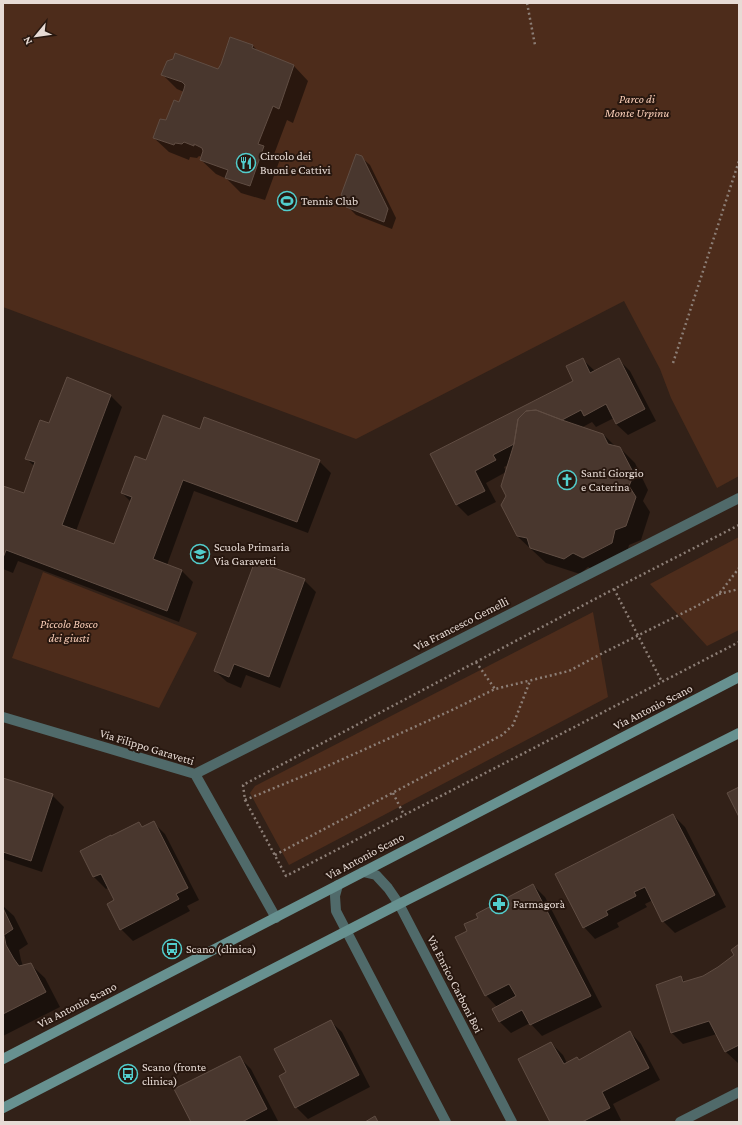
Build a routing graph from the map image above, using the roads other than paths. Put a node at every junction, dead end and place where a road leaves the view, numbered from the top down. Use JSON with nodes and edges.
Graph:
{"nodes":[{"id":1,"x":739,"y":498,"type":"edge"},
{"id":2,"x":739,"y":677,"type":"edge"},
{"id":3,"x":3,"y":717,"type":"edge"},
{"id":4,"x":739,"y":733,"type":"edge"},
{"id":5,"x":195,"y":774,"type":"junction"},
{"id":6,"x":363,"y":872,"type":"junction"},
{"id":7,"x":338,"y":885,"type":"junction"},
{"id":8,"x":399,"y":904,"type":"junction"},
{"id":9,"x":276,"y":918,"type":"junction"},
{"id":10,"x":347,"y":932,"type":"junction"},
{"id":11,"x":3,"y":1058,"type":"edge"},
{"id":12,"x":739,"y":1092,"type":"edge"},
{"id":13,"x":3,"y":1108,"type":"edge"},
{"id":14,"x":446,"y":1122,"type":"edge"},
{"id":15,"x":512,"y":1122,"type":"edge"},
{"id":16,"x":680,"y":1122,"type":"edge"}],
"edges":[{"from":1,"to":5,"type":"street","name":"Via Francesco Gemelli"},
{"from":2,"to":6,"type":"street","name":"Via Antonio Scano"},
{"from":3,"to":5,"type":"street","name":"Via Filippo Garavetti"},
{"from":4,"to":8,"type":"street"},
{"from":5,"to":9,"type":"street","name":"Via Filippo Garavetti"},
{"from":6,"to":7,"type":"street","name":"Via Antonio Scano"},
{"from":6,"to":8,"type":"street","name":"Via Enrico Carboni Boi"},
{"from":7,"to":9,"type":"street","name":"Via Antonio Scano"},
{"from":7,"to":10,"type":"street"},
{"from":8,"to":10,"type":"street"},
{"from":8,"to":15,"type":"street","name":"Via Enrico Carboni Boi"},
{"from":9,"to":11,"type":"street","name":"Via Antonio Scano"},
{"from":10,"to":13,"type":"street"},
{"from":10,"to":14,"type":"street"},
{"from":12,"to":16,"type":"street"}]}
